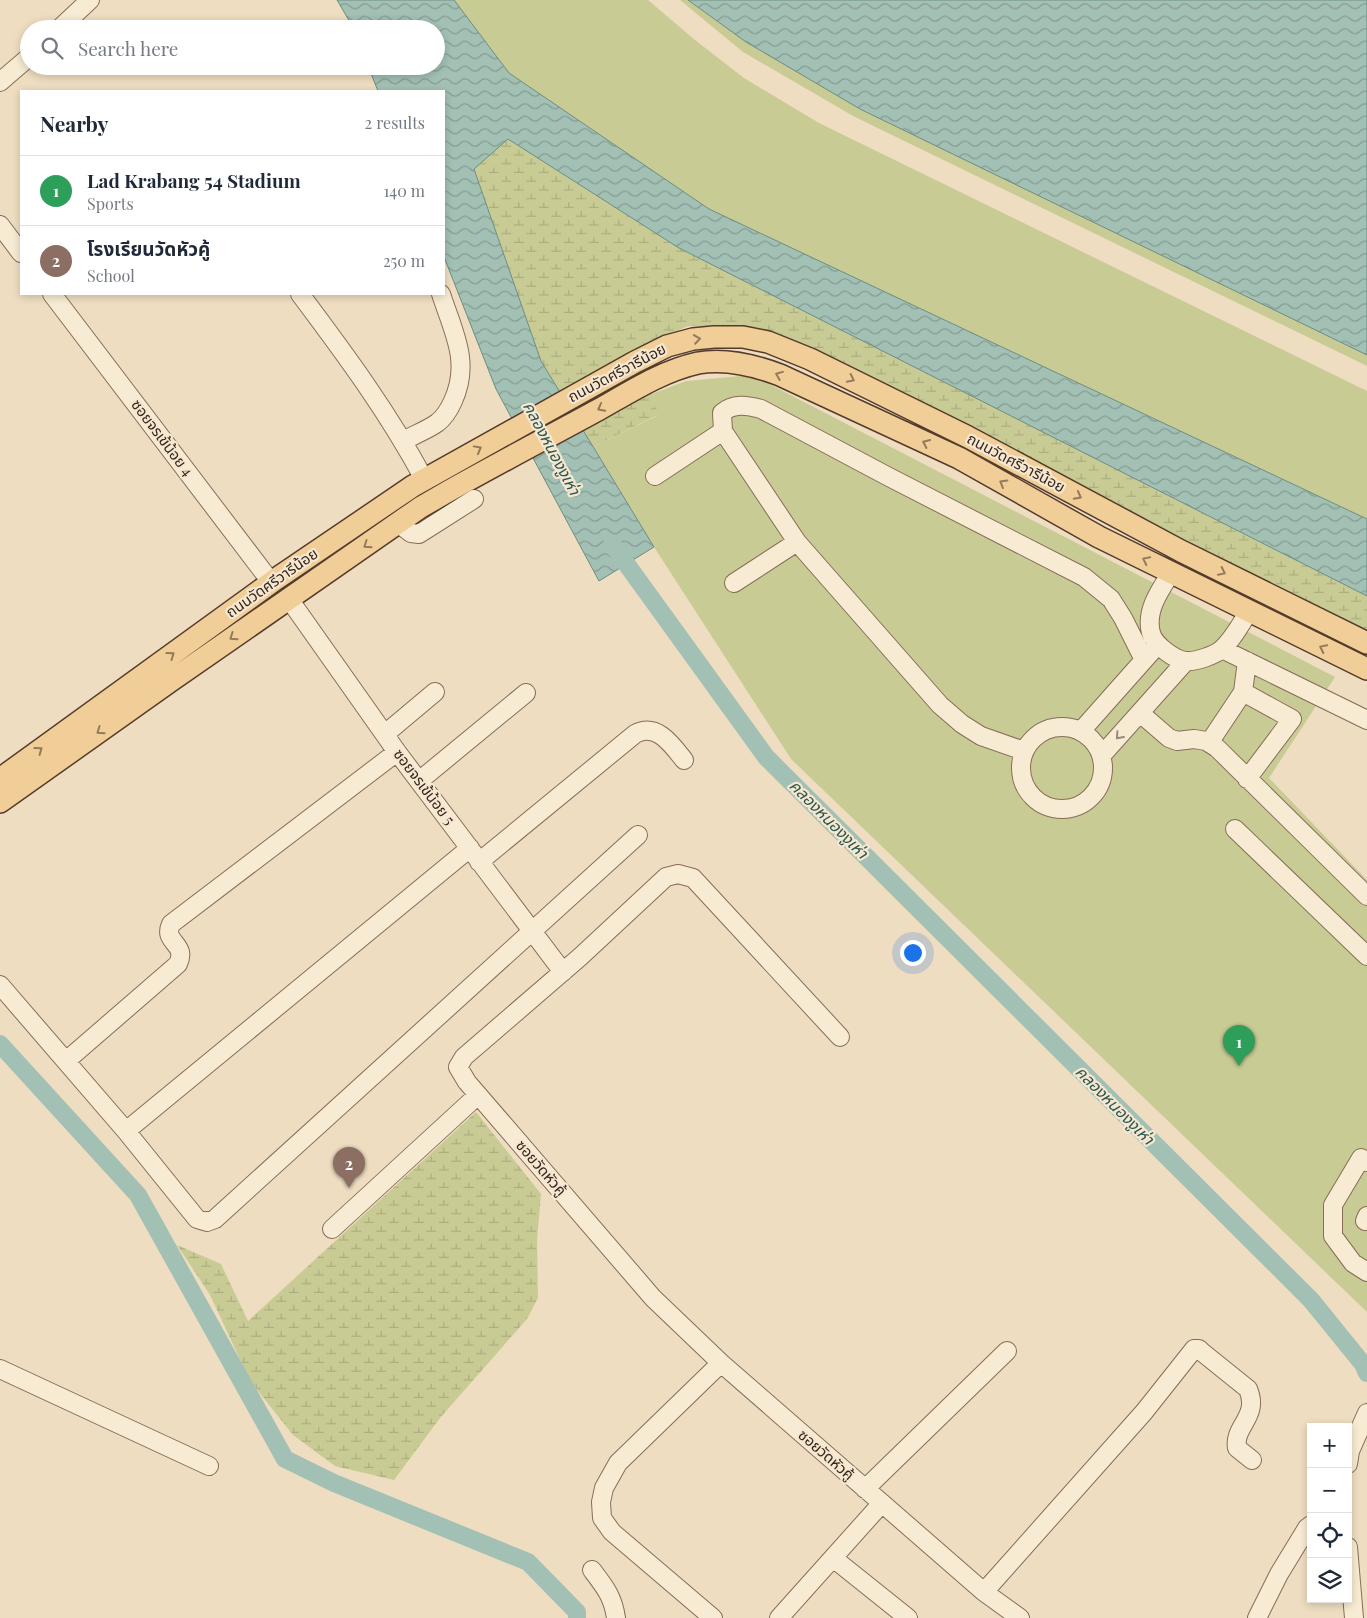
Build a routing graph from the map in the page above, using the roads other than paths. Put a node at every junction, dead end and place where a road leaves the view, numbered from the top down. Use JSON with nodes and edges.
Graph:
{"nodes":[{"id":1,"x":90,"y":0,"type":"edge"},
{"id":2,"x":69,"y":20,"type":"edge"},
{"id":3,"x":20,"y":65,"type":"edge"},
{"id":4,"x":0,"y":82,"type":"edge"},
{"id":5,"x":0,"y":225,"type":"edge"},
{"id":6,"x":20,"y":252,"type":"edge"},
{"id":7,"x":53,"y":295,"type":"edge"},
{"id":8,"x":301,"y":295,"type":"edge"},
{"id":9,"x":441,"y":295,"type":"edge"},
{"id":10,"x":723,"y":431,"type":"junction"},
{"id":11,"x":403,"y":442,"type":"junction"},
{"id":12,"x":429,"y":476,"type":"junction"},
{"id":13,"x":655,"y":476,"type":"dead end"},
{"id":14,"x":474,"y":499,"type":"dead end"},
{"id":15,"x":398,"y":523,"type":"junction"},
{"id":16,"x":797,"y":542,"type":"junction"},
{"id":17,"x":1171,"y":573,"type":"junction"},
{"id":18,"x":272,"y":582,"type":"junction"},
{"id":19,"x":734,"y":583,"type":"dead end"},
{"id":20,"x":290,"y":599,"type":"junction"},
{"id":21,"x":1249,"y":611,"type":"junction"},
{"id":22,"x":1367,"y":643,"type":"edge"},
{"id":23,"x":1157,"y":645,"type":"junction"},
{"id":24,"x":1222,"y":649,"type":"junction"},
{"id":25,"x":1144,"y":660,"type":"junction"},
{"id":26,"x":1186,"y":661,"type":"junction"},
{"id":27,"x":1247,"y":661,"type":"junction"},
{"id":28,"x":1367,"y":669,"type":"edge"},
{"id":29,"x":435,"y":692,"type":"dead end"},
{"id":30,"x":1243,"y":692,"type":"junction"},
{"id":31,"x":526,"y":693,"type":"dead end"},
{"id":32,"x":1140,"y":712,"type":"junction"},
{"id":33,"x":1367,"y":720,"type":"edge"},
{"id":34,"x":1081,"y":731,"type":"junction"},
{"id":35,"x":385,"y":734,"type":"junction"},
{"id":36,"x":1209,"y":743,"type":"junction"},
{"id":37,"x":1024,"y":751,"type":"junction"},
{"id":38,"x":397,"y":752,"type":"junction"},
{"id":39,"x":1102,"y":755,"type":"junction"},
{"id":40,"x":684,"y":760,"type":"dead end"},
{"id":41,"x":1247,"y":778,"type":"junction"},
{"id":42,"x":0,"y":779,"type":"edge"},
{"id":43,"x":419,"y":781,"type":"junction"},
{"id":44,"x":0,"y":802,"type":"edge"},
{"id":45,"x":1235,"y":830,"type":"dead end"},
{"id":46,"x":638,"y":835,"type":"dead end"},
{"id":47,"x":475,"y":855,"type":"junction"},
{"id":48,"x":1367,"y":896,"type":"edge"},
{"id":49,"x":532,"y":931,"type":"junction"},
{"id":50,"x":1367,"y":956,"type":"edge"},
{"id":51,"x":563,"y":972,"type":"junction"},
{"id":52,"x":0,"y":985,"type":"edge"},
{"id":53,"x":840,"y":1037,"type":"dead end"},
{"id":54,"x":66,"y":1061,"type":"junction"},
{"id":55,"x":478,"y":1095,"type":"junction"},
{"id":56,"x":126,"y":1132,"type":"junction"},
{"id":57,"x":1367,"y":1162,"type":"edge"},
{"id":58,"x":332,"y":1229,"type":"dead end"},
{"id":59,"x":1367,"y":1272,"type":"edge"},
{"id":60,"x":1007,"y":1351,"type":"dead end"},
{"id":61,"x":721,"y":1363,"type":"junction"},
{"id":62,"x":0,"y":1369,"type":"edge"},
{"id":63,"x":1367,"y":1413,"type":"edge"},
{"id":64,"x":1352,"y":1450,"type":"edge"},
{"id":65,"x":1252,"y":1460,"type":"dead end"},
{"id":66,"x":209,"y":1466,"type":"dead end"},
{"id":67,"x":865,"y":1489,"type":"junction"},
{"id":68,"x":882,"y":1503,"type":"junction"},
{"id":69,"x":1307,"y":1528,"type":"edge"},
{"id":70,"x":834,"y":1558,"type":"junction"},
{"id":71,"x":1349,"y":1558,"type":"edge"},
{"id":72,"x":592,"y":1570,"type":"dead end"},
{"id":73,"x":984,"y":1592,"type":"junction"},
{"id":74,"x":616,"y":1618,"type":"edge"},
{"id":75,"x":712,"y":1618,"type":"edge"},
{"id":76,"x":781,"y":1618,"type":"edge"},
{"id":77,"x":908,"y":1618,"type":"edge"},
{"id":78,"x":1020,"y":1618,"type":"edge"},
{"id":79,"x":1257,"y":1618,"type":"edge"},
{"id":80,"x":1354,"y":1618,"type":"edge"}],
"edges":[{"from":1,"to":2,"type":"street"},
{"from":3,"to":4,"type":"street"},
{"from":5,"to":6,"type":"street"},
{"from":7,"to":18,"type":"street","name":"ซอยจรเข้น้อย 4"},
{"from":8,"to":11,"type":"street"},
{"from":9,"to":11,"type":"street"},
{"from":10,"to":13,"type":"street"},
{"from":10,"to":16,"type":"street"},
{"from":10,"to":25,"type":"street"},
{"from":11,"to":12,"type":"street"},
{"from":12,"to":18,"type":"main road","name":"ถนนวัดศรีวารีน้อย"},
{"from":12,"to":22,"type":"main road","name":"ถนนวัดศรีวารีน้อย","one_way":true},
{"from":14,"to":15,"type":"street"},
{"from":17,"to":15,"type":"main road","name":"ถนนวัดศรีวารีน้อย","one_way":true},
{"from":15,"to":20,"type":"main road","name":"ถนนวัดศรีวารีน้อย","one_way":true},
{"from":16,"to":19,"type":"street"},
{"from":16,"to":37,"type":"street"},
{"from":17,"to":21,"type":"main road","name":"ถนนวัดศรีวารีน้อย"},
{"from":17,"to":23,"type":"street"},
{"from":18,"to":20,"type":"main road"},
{"from":42,"to":18,"type":"main road","name":"ถนนวัดศรีวารีน้อย","one_way":true},
{"from":20,"to":35,"type":"street","name":"ซอยจรเข้น้อย 5"},
{"from":20,"to":44,"type":"main road","name":"ถนนวัดศรีวารีน้อย","one_way":true},
{"from":21,"to":24,"type":"street"},
{"from":28,"to":21,"type":"main road","name":"ถนนวัดศรีวารีน้อย","one_way":true},
{"from":23,"to":25,"type":"street"},
{"from":23,"to":26,"type":"street"},
{"from":24,"to":26,"type":"street"},
{"from":24,"to":27,"type":"street"},
{"from":25,"to":34,"type":"street"},
{"from":26,"to":32,"type":"street"},
{"from":27,"to":30,"type":"street"},
{"from":27,"to":33,"type":"street"},
{"from":29,"to":35,"type":"street"},
{"from":30,"to":36,"type":"street"},
{"from":30,"to":41,"type":"street"},
{"from":31,"to":43,"type":"street"},
{"from":32,"to":36,"type":"street"},
{"from":32,"to":39,"type":"street","one_way":true},
{"from":34,"to":37,"type":"street"},
{"from":34,"to":39,"type":"street"},
{"from":35,"to":38,"type":"street","name":"ซอยจรเข้น้อย 5"},
{"from":36,"to":41,"type":"street"},
{"from":37,"to":39,"type":"street"},
{"from":38,"to":43,"type":"street","name":"ซอยจรเข้น้อย 5"},
{"from":38,"to":54,"type":"street"},
{"from":40,"to":47,"type":"street"},
{"from":41,"to":48,"type":"street"},
{"from":43,"to":47,"type":"street","name":"ซอยจรเข้น้อย 5"},
{"from":45,"to":50,"type":"street"},
{"from":46,"to":49,"type":"street"},
{"from":47,"to":49,"type":"street","name":"ซอยจรเข้น้อย 5"},
{"from":47,"to":56,"type":"street"},
{"from":49,"to":51,"type":"street","name":"ซอยจรเข้น้อย 5"},
{"from":49,"to":56,"type":"street"},
{"from":51,"to":53,"type":"street","name":"ซอยวัดหัวคู้"},
{"from":51,"to":55,"type":"street","name":"ซอยวัดหัวคู้"},
{"from":52,"to":54,"type":"street"},
{"from":54,"to":56,"type":"street"},
{"from":55,"to":58,"type":"street"},
{"from":55,"to":61,"type":"street","name":"ซอยวัดหัวคู้"},
{"from":57,"to":59,"type":"street"},
{"from":60,"to":67,"type":"street"},
{"from":61,"to":67,"type":"street","name":"ซอยวัดหัวคู้"},
{"from":61,"to":75,"type":"street"},
{"from":62,"to":66,"type":"street"},
{"from":63,"to":64,"type":"street"},
{"from":65,"to":73,"type":"street"},
{"from":67,"to":68,"type":"street","name":"ซอยวัดหัวคู้"},
{"from":68,"to":70,"type":"street"},
{"from":68,"to":73,"type":"street","name":"ซอยวัดหัวคู้"},
{"from":69,"to":79,"type":"street"},
{"from":70,"to":76,"type":"street"},
{"from":70,"to":77,"type":"street"},
{"from":71,"to":80,"type":"street"},
{"from":72,"to":74,"type":"street"},
{"from":73,"to":78,"type":"street","name":"ซอยวัดหัวคู้"}]}
